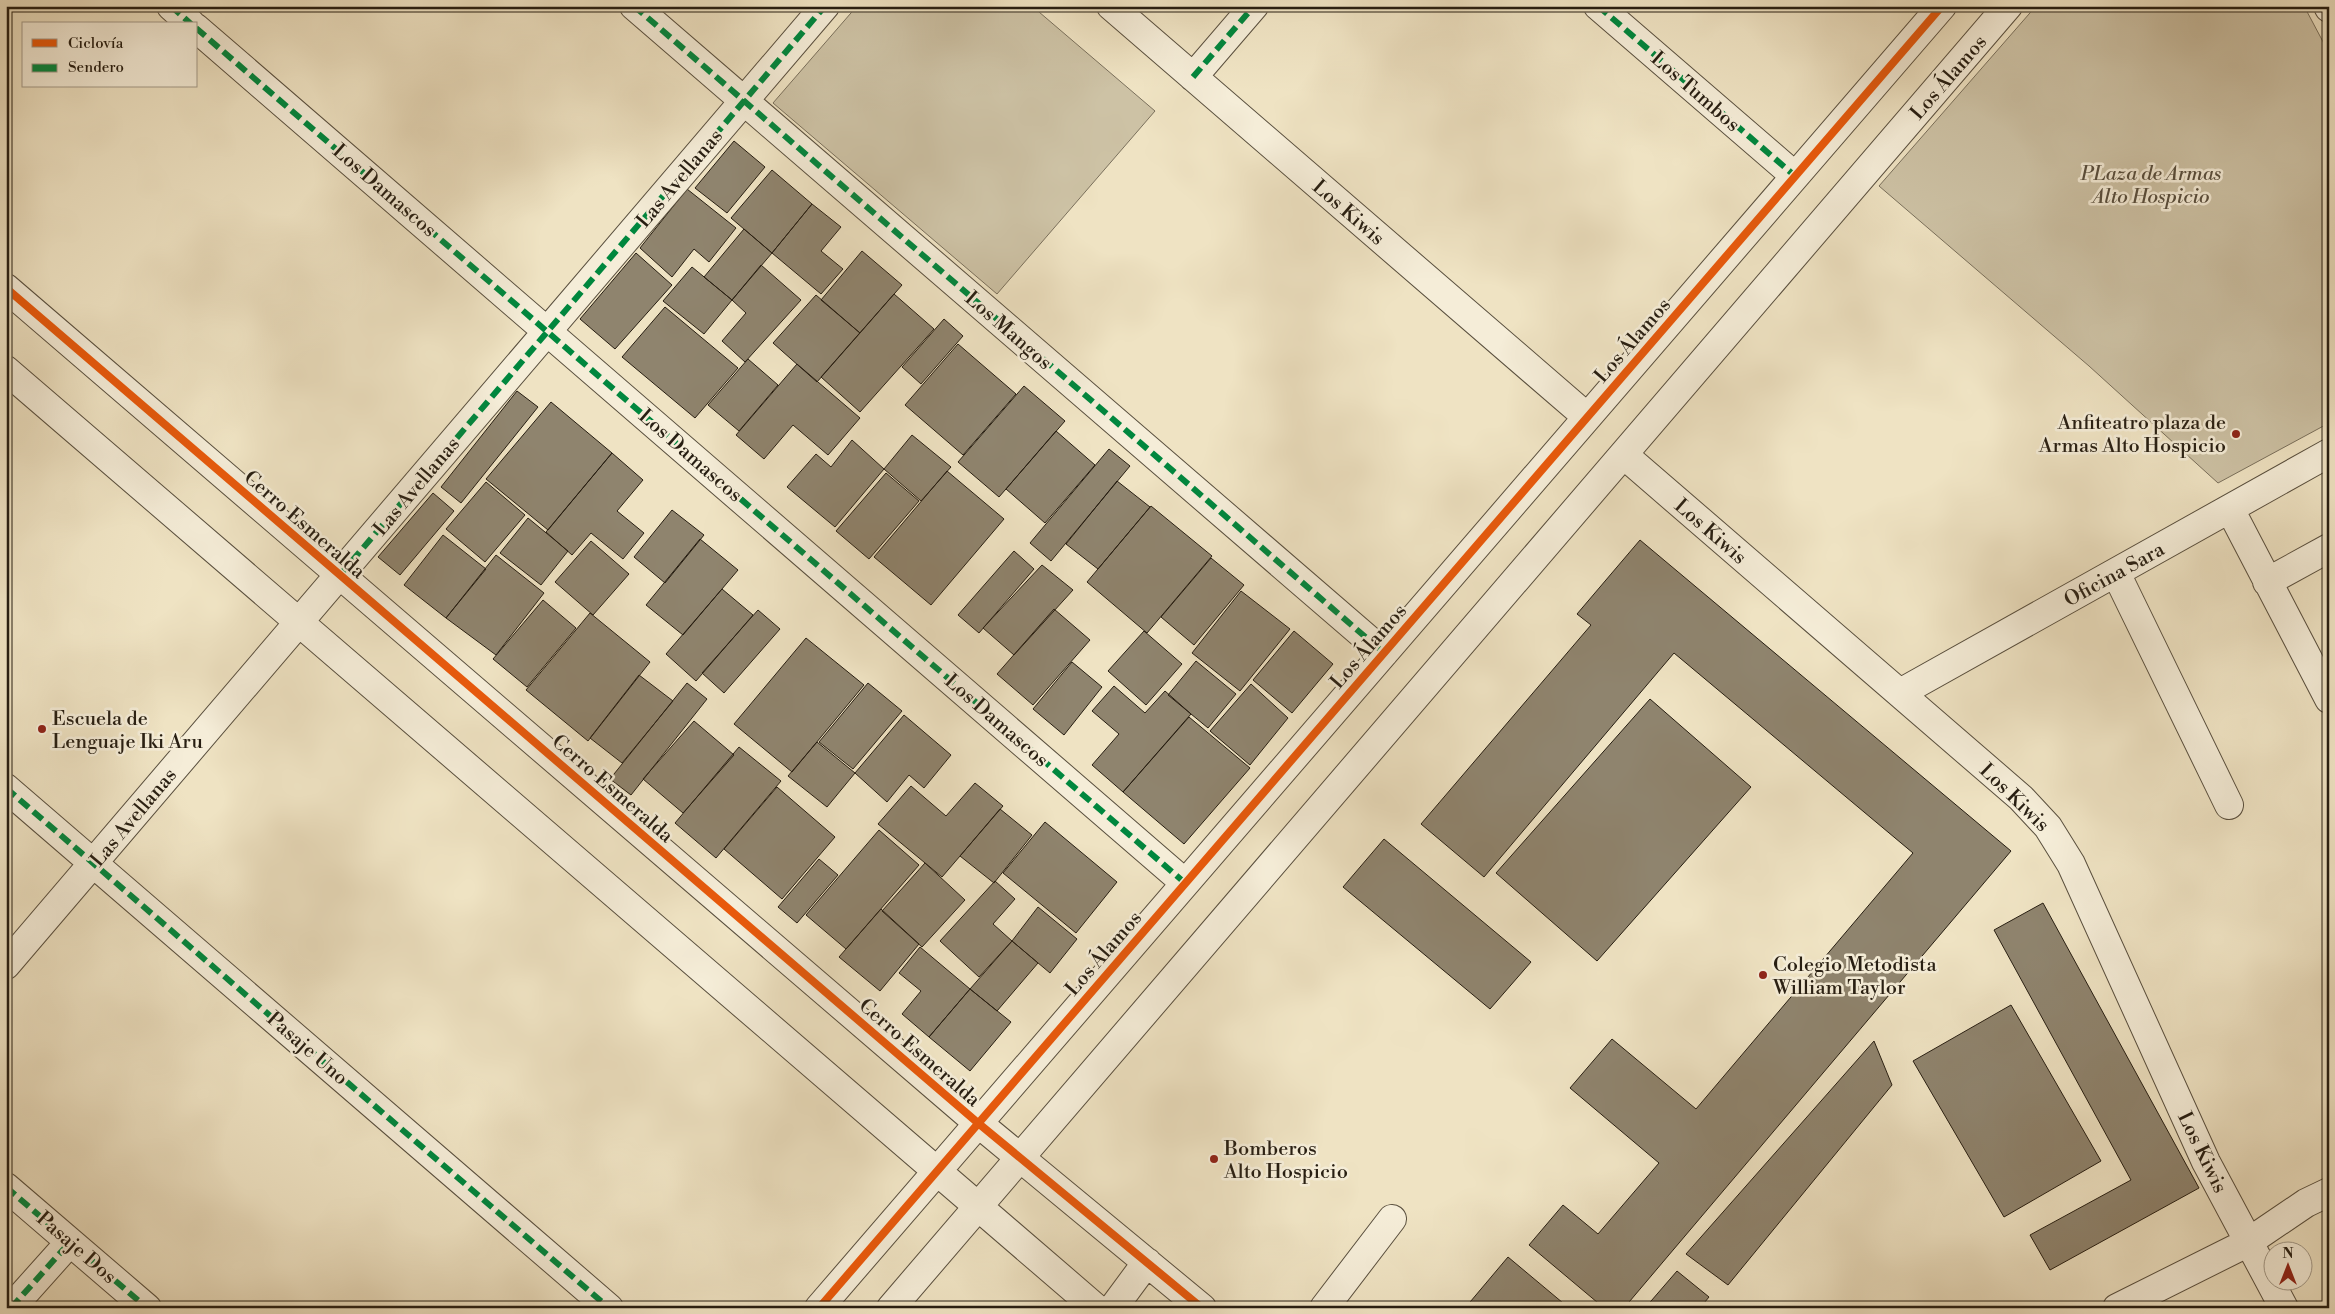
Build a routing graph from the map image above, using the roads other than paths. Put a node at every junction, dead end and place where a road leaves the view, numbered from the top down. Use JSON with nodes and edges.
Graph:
{"nodes":[{"id":1,"x":171,"y":6,"type":"edge"},
{"id":2,"x":634,"y":6,"type":"edge"},
{"id":3,"x":825,"y":6,"type":"edge"},
{"id":4,"x":1111,"y":6,"type":"edge"},
{"id":5,"x":1254,"y":6,"type":"edge"},
{"id":6,"x":1598,"y":6,"type":"edge"},
{"id":7,"x":1942,"y":6,"type":"edge"},
{"id":8,"x":2008,"y":6,"type":"edge"},
{"id":9,"x":189,"y":22,"type":"edge"},
{"id":10,"x":198,"y":30,"type":"edge"},
{"id":11,"x":1193,"y":77,"type":"junction"},
{"id":12,"x":744,"y":101,"type":"junction"},
{"id":13,"x":1795,"y":176,"type":"junction"},
{"id":14,"x":6,"y":288,"type":"edge"},
{"id":15,"x":548,"y":331,"type":"junction"},
{"id":16,"x":6,"y":370,"type":"edge"},
{"id":17,"x":1587,"y":417,"type":"junction"},
{"id":18,"x":2329,"y":453,"type":"edge"},
{"id":19,"x":1624,"y":455,"type":"junction"},
{"id":20,"x":2230,"y":509,"type":"junction"},
{"id":21,"x":2329,"y":548,"type":"edge"},
{"id":22,"x":2116,"y":573,"type":"junction"},
{"id":23,"x":340,"y":575,"type":"junction"},
{"id":24,"x":2267,"y":582,"type":"junction"},
{"id":25,"x":299,"y":622,"type":"junction"},
{"id":26,"x":1384,"y":653,"type":"junction"},
{"id":27,"x":1900,"y":693,"type":"junction"},
{"id":28,"x":2329,"y":699,"type":"edge"},
{"id":29,"x":6,"y":788,"type":"edge"},
{"id":30,"x":2229,"y":805,"type":"dead end"},
{"id":31,"x":93,"y":863,"type":"junction"},
{"id":32,"x":1185,"y":883,"type":"junction"},
{"id":33,"x":6,"y":965,"type":"edge"},
{"id":34,"x":978,"y":1123,"type":"junction"},
{"id":35,"x":1019,"y":1157,"type":"junction"},
{"id":36,"x":937,"y":1171,"type":"junction"},
{"id":37,"x":6,"y":1187,"type":"edge"},
{"id":38,"x":2329,"y":1192,"type":"edge"},
{"id":39,"x":979,"y":1207,"type":"junction"},
{"id":40,"x":1392,"y":1219,"type":"dead end"},
{"id":41,"x":70,"y":1242,"type":"junction"},
{"id":42,"x":2247,"y":1243,"type":"junction"},
{"id":43,"x":1147,"y":1262,"type":"junction"},
{"id":44,"x":11,"y":1308,"type":"edge"},
{"id":45,"x":147,"y":1308,"type":"edge"},
{"id":46,"x":609,"y":1308,"type":"edge"},
{"id":47,"x":819,"y":1308,"type":"edge"},
{"id":48,"x":891,"y":1308,"type":"edge"},
{"id":49,"x":1096,"y":1308,"type":"edge"},
{"id":50,"x":1113,"y":1308,"type":"edge"},
{"id":51,"x":1202,"y":1308,"type":"edge"},
{"id":52,"x":1324,"y":1308,"type":"edge"},
{"id":53,"x":2117,"y":1308,"type":"edge"},
{"id":54,"x":2284,"y":1308,"type":"edge"}],
"edges":[{"from":1,"to":9,"type":"street"},
{"from":2,"to":12,"type":"street","name":"Los Mangos"},
{"from":3,"to":12,"type":"street","name":"Las Avellanas"},
{"from":4,"to":11,"type":"street","name":"Los Kiwis"},
{"from":5,"to":11,"type":"street"},
{"from":6,"to":13,"type":"street","name":"Los Tumbos"},
{"from":7,"to":13,"type":"street","name":"Los Álamos"},
{"from":8,"to":19,"type":"street","name":"Los Álamos"},
{"from":10,"to":15,"type":"street","name":"Los Damascos"},
{"from":11,"to":17,"type":"street","name":"Los Kiwis"},
{"from":12,"to":15,"type":"street","name":"Las Avellanas"},
{"from":12,"to":26,"type":"street","name":"Los Mangos"},
{"from":13,"to":17,"type":"street","name":"Los Álamos"},
{"from":14,"to":23,"type":"street","name":"Cerro Esmeralda"},
{"from":15,"to":23,"type":"street","name":"Las Avellanas"},
{"from":15,"to":32,"type":"street","name":"Los Damascos"},
{"from":16,"to":25,"type":"street"},
{"from":17,"to":26,"type":"street","name":"Los Álamos"},
{"from":18,"to":20,"type":"street","name":"Oficina Sara"},
{"from":19,"to":27,"type":"street","name":"Los Kiwis"},
{"from":19,"to":35,"type":"street","name":"Los Álamos"},
{"from":20,"to":22,"type":"street","name":"Oficina Sara"},
{"from":20,"to":24,"type":"street"},
{"from":21,"to":24,"type":"street"},
{"from":22,"to":27,"type":"street","name":"Oficina Sara"},
{"from":22,"to":30,"type":"street"},
{"from":23,"to":25,"type":"street","name":"Las Avellanas"},
{"from":23,"to":34,"type":"street","name":"Cerro Esmeralda"},
{"from":24,"to":28,"type":"street"},
{"from":25,"to":31,"type":"street","name":"Las Avellanas"},
{"from":25,"to":36,"type":"street"},
{"from":26,"to":32,"type":"street","name":"Los Álamos"},
{"from":27,"to":42,"type":"street","name":"Los Kiwis"},
{"from":29,"to":31,"type":"street","name":"Pasaje Uno"},
{"from":31,"to":33,"type":"street","name":"Las Avellanas"},
{"from":31,"to":46,"type":"street","name":"Pasaje Uno"},
{"from":32,"to":34,"type":"street","name":"Los Álamos"},
{"from":34,"to":35,"type":"street","name":"Cerro Esmeralda"},
{"from":34,"to":36,"type":"street","name":"Los Álamos"},
{"from":35,"to":39,"type":"street","name":"Los Álamos"},
{"from":35,"to":43,"type":"street","name":"Cerro Esmeralda"},
{"from":36,"to":39,"type":"street"},
{"from":36,"to":47,"type":"street","name":"Los Álamos"},
{"from":37,"to":41,"type":"street","name":"Pasaje Dos"},
{"from":38,"to":42,"type":"street"},
{"from":39,"to":48,"type":"street","name":"Los Álamos"},
{"from":39,"to":49,"type":"street"},
{"from":40,"to":52,"type":"street"},
{"from":41,"to":44,"type":"street"},
{"from":41,"to":45,"type":"street","name":"Pasaje Dos"},
{"from":42,"to":53,"type":"street"},
{"from":42,"to":54,"type":"street","name":"Los Kiwis"},
{"from":43,"to":50,"type":"street"},
{"from":43,"to":51,"type":"street","name":"Cerro Esmeralda"}]}
